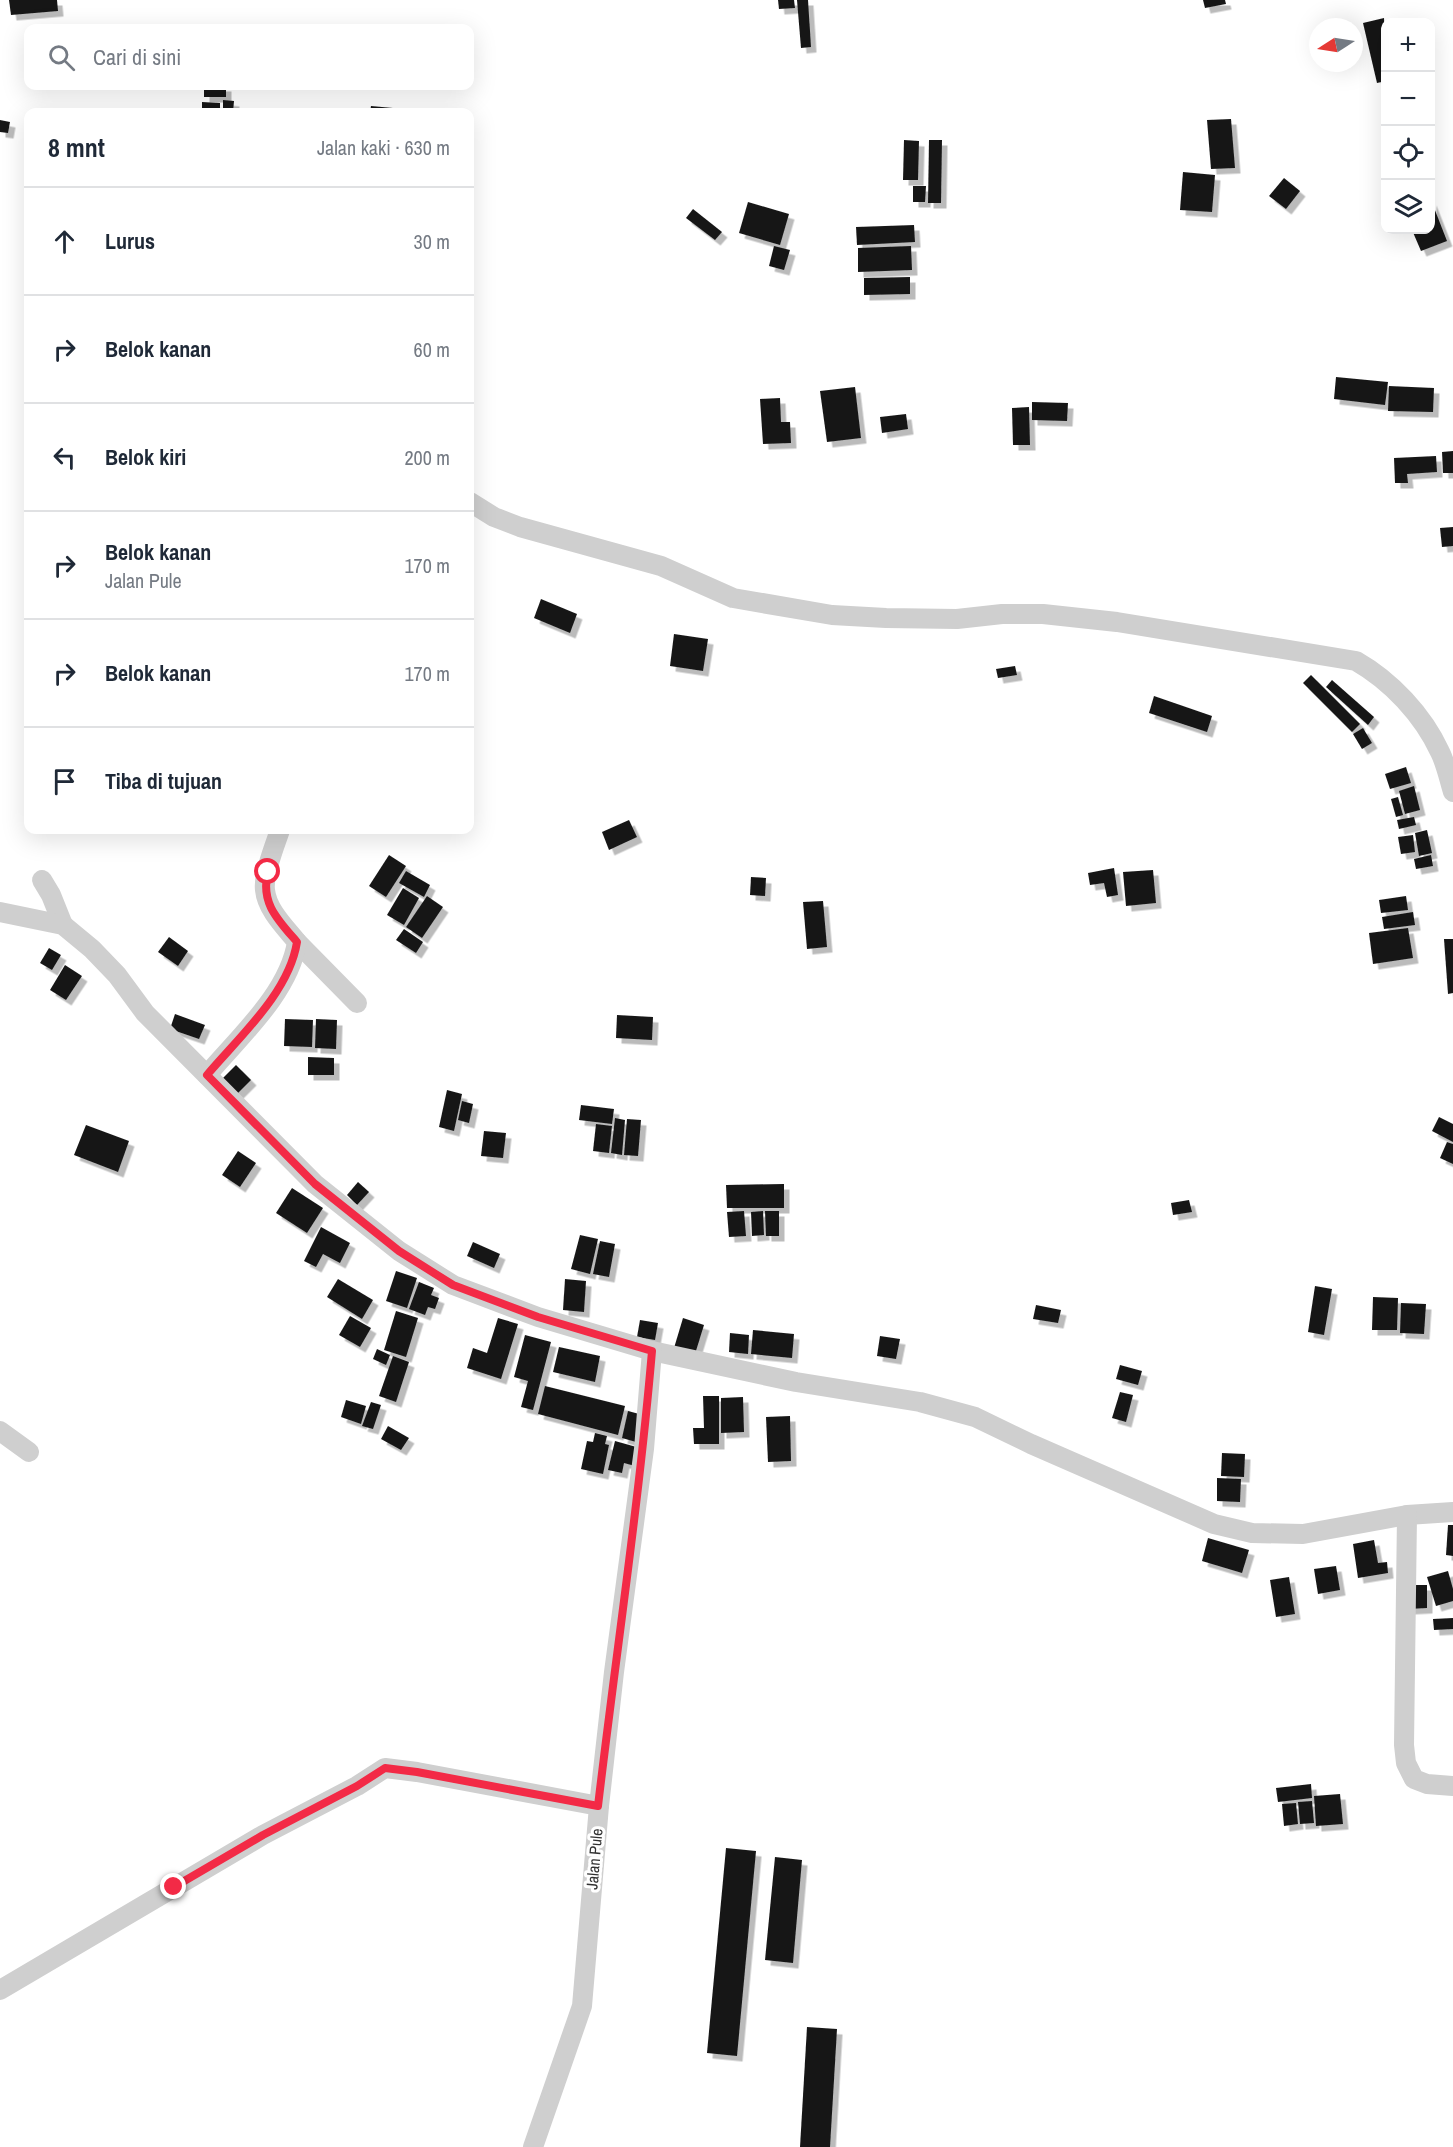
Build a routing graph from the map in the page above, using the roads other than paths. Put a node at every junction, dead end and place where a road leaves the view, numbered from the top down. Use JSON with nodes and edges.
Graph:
{"nodes":[{"id":1,"x":474,"y":504,"type":"edge"},
{"id":2,"x":1453,"y":792,"type":"edge"},
{"id":3,"x":279,"y":834,"type":"edge"},
{"id":4,"x":42,"y":880,"type":"dead end"},
{"id":5,"x":0,"y":912,"type":"edge"},
{"id":6,"x":63,"y":926,"type":"junction"},
{"id":7,"x":297,"y":942,"type":"junction"},
{"id":8,"x":357,"y":1003,"type":"dead end"},
{"id":9,"x":207,"y":1075,"type":"junction"},
{"id":10,"x":652,"y":1351,"type":"junction"},
{"id":11,"x":0,"y":1431,"type":"edge"},
{"id":12,"x":29,"y":1452,"type":"dead end"},
{"id":13,"x":1453,"y":1512,"type":"edge"},
{"id":14,"x":1407,"y":1515,"type":"junction"},
{"id":15,"x":1453,"y":1786,"type":"edge"},
{"id":16,"x":598,"y":1806,"type":"junction"},
{"id":17,"x":0,"y":1990,"type":"edge"},
{"id":18,"x":533,"y":2147,"type":"edge"}],
"edges":[{"from":1,"to":2,"type":"street"},
{"from":3,"to":7,"type":"street"},
{"from":4,"to":6,"type":"street"},
{"from":5,"to":6,"type":"street"},
{"from":6,"to":9,"type":"street"},
{"from":7,"to":8,"type":"street"},
{"from":7,"to":9,"type":"street"},
{"from":9,"to":10,"type":"street"},
{"from":10,"to":14,"type":"street"},
{"from":10,"to":16,"type":"street","name":"Jalan Pule"},
{"from":11,"to":12,"type":"street"},
{"from":13,"to":14,"type":"street"},
{"from":14,"to":15,"type":"street"},
{"from":16,"to":17,"type":"street"},
{"from":16,"to":18,"type":"street","name":"Jalan Pule"}]}
